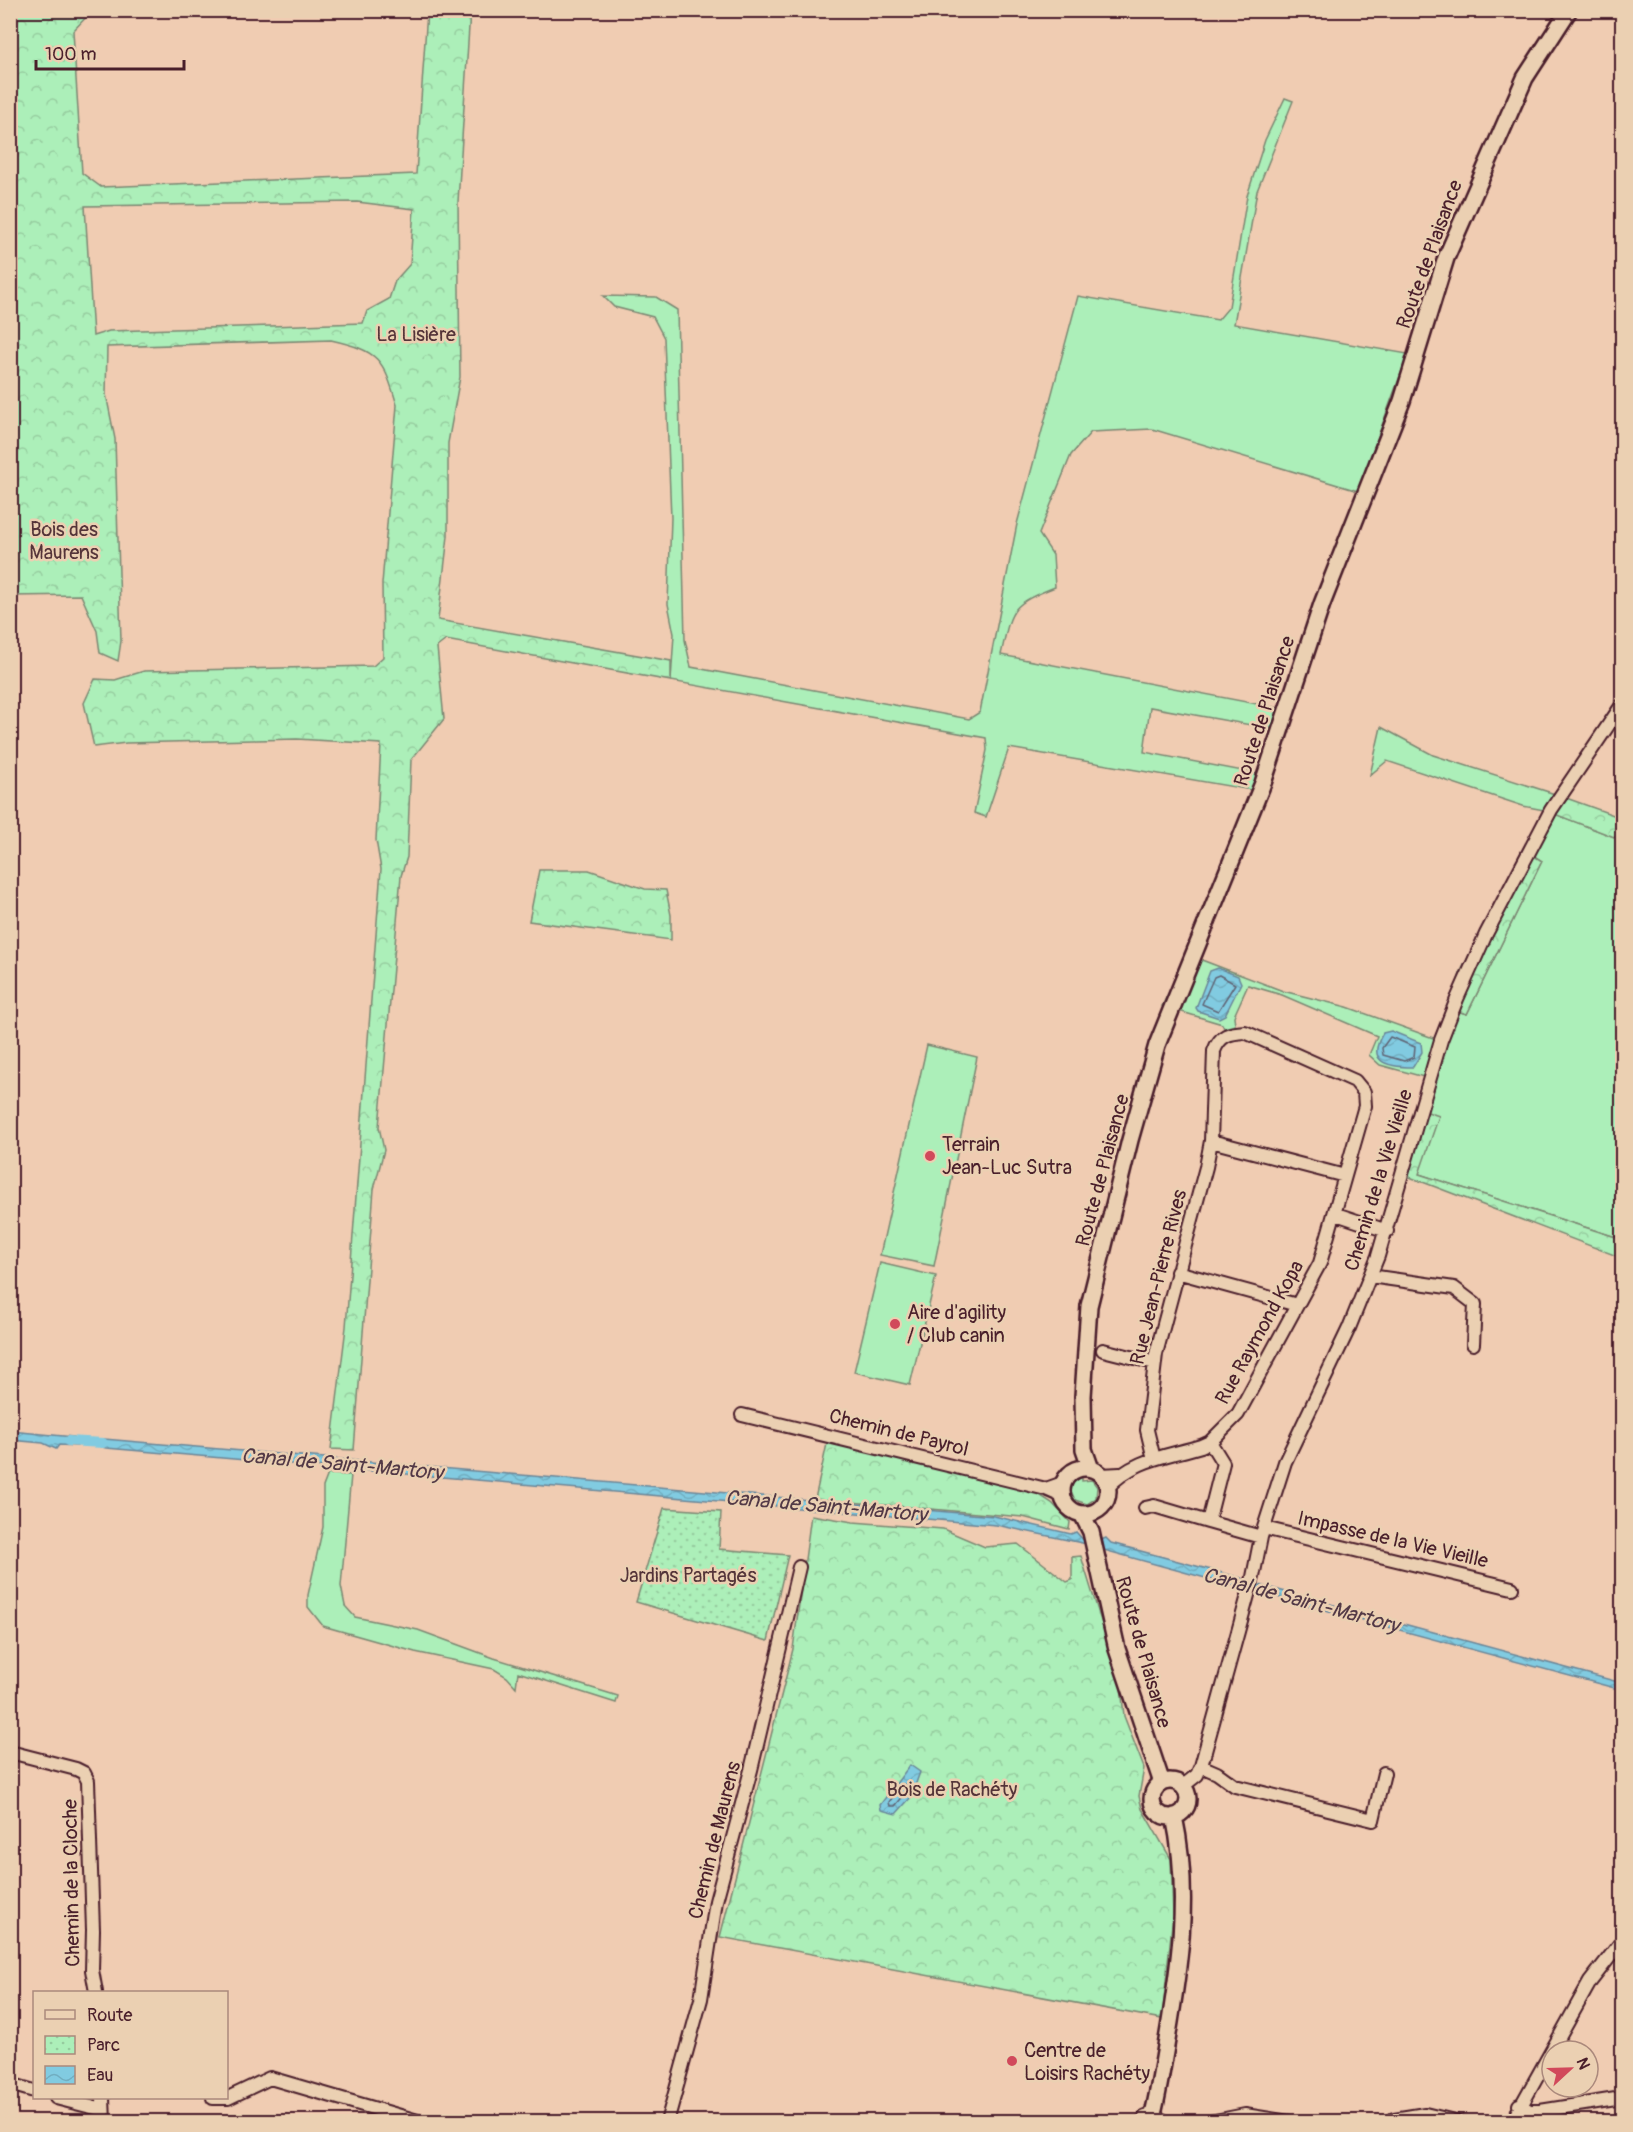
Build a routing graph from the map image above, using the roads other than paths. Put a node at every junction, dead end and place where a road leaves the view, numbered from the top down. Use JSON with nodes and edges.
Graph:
{"nodes":[{"id":1,"x":1569,"y":10,"type":"edge"},
{"id":2,"x":1623,"y":705,"type":"edge"},
{"id":3,"x":1211,"y":1141,"type":"junction"},
{"id":4,"x":1345,"y":1176,"type":"junction"},
{"id":5,"x":1336,"y":1214,"type":"junction"},
{"id":6,"x":1387,"y":1231,"type":"junction"},
{"id":7,"x":1177,"y":1272,"type":"junction"},
{"id":8,"x":1370,"y":1276,"type":"junction"},
{"id":9,"x":1297,"y":1305,"type":"junction"},
{"id":10,"x":1473,"y":1344,"type":"dead end"},
{"id":11,"x":1102,"y":1350,"type":"dead end"},
{"id":12,"x":1155,"y":1364,"type":"junction"},
{"id":13,"x":742,"y":1415,"type":"dead end"},
{"id":14,"x":1210,"y":1442,"type":"junction"},
{"id":15,"x":1154,"y":1459,"type":"junction"},
{"id":16,"x":1094,"y":1475,"type":"junction"},
{"id":17,"x":1063,"y":1490,"type":"junction"},
{"id":18,"x":1145,"y":1508,"type":"dead end"},
{"id":19,"x":1088,"y":1513,"type":"junction"},
{"id":20,"x":1208,"y":1522,"type":"junction"},
{"id":21,"x":1262,"y":1532,"type":"junction"},
{"id":22,"x":799,"y":1567,"type":"dead end"},
{"id":23,"x":1512,"y":1588,"type":"dead end"},
{"id":24,"x":10,"y":1752,"type":"edge"},
{"id":25,"x":1201,"y":1766,"type":"junction"},
{"id":26,"x":1384,"y":1773,"type":"dead end"},
{"id":27,"x":1162,"y":1783,"type":"junction"},
{"id":28,"x":1183,"y":1786,"type":"junction"},
{"id":29,"x":1174,"y":1816,"type":"junction"},
{"id":30,"x":1623,"y":1941,"type":"edge"},
{"id":31,"x":96,"y":1991,"type":"edge"},
{"id":32,"x":10,"y":2084,"type":"edge"},
{"id":33,"x":33,"y":2091,"type":"edge"},
{"id":34,"x":228,"y":2098,"type":"edge"},
{"id":35,"x":1623,"y":2098,"type":"edge"},
{"id":36,"x":63,"y":2099,"type":"edge"},
{"id":37,"x":1519,"y":2105,"type":"junction"},
{"id":38,"x":381,"y":2108,"type":"junction"},
{"id":39,"x":103,"y":2110,"type":"edge"},
{"id":40,"x":1394,"y":2119,"type":"dead end"},
{"id":41,"x":421,"y":2120,"type":"edge"},
{"id":42,"x":1151,"y":2120,"type":"edge"},
{"id":43,"x":379,"y":2121,"type":"edge"},
{"id":44,"x":667,"y":2121,"type":"edge"},
{"id":45,"x":1210,"y":2121,"type":"edge"},
{"id":46,"x":1289,"y":2121,"type":"edge"},
{"id":47,"x":1459,"y":2121,"type":"edge"},
{"id":48,"x":1512,"y":2121,"type":"edge"}],
"edges":[{"from":1,"to":16,"type":"main road","name":"Route de Plaisance"},
{"from":2,"to":6,"type":"street","name":"Chemin de la Vie Vieille"},
{"from":3,"to":4,"type":"street"},
{"from":3,"to":4,"type":"street","name":"Rue Jean-Pierre Rives"},
{"from":3,"to":7,"type":"street","name":"Rue Jean-Pierre Rives"},
{"from":4,"to":5,"type":"street","name":"Rue Raymond Kopa"},
{"from":5,"to":6,"type":"street"},
{"from":5,"to":9,"type":"street","name":"Rue Raymond Kopa"},
{"from":6,"to":8,"type":"street","name":"Chemin de la Vie Vieille"},
{"from":7,"to":9,"type":"street"},
{"from":7,"to":12,"type":"street","name":"Rue Jean-Pierre Rives"},
{"from":8,"to":10,"type":"street"},
{"from":8,"to":21,"type":"street","name":"Chemin de la Vie Vieille"},
{"from":9,"to":14,"type":"street","name":"Rue Raymond Kopa"},
{"from":11,"to":12,"type":"street"},
{"from":12,"to":15,"type":"street","name":"Rue Jean-Pierre Rives"},
{"from":13,"to":17,"type":"street","name":"Chemin de Payrol"},
{"from":14,"to":15,"type":"street","name":"Rue Raymond Kopa"},
{"from":14,"to":20,"type":"street"},
{"from":15,"to":16,"type":"street","name":"Rue Raymond Kopa"},
{"from":16,"to":17,"type":"main road"},
{"from":16,"to":19,"type":"main road","name":"Route de Plaisance"},
{"from":17,"to":19,"type":"main road"},
{"from":18,"to":20,"type":"street","name":"Impasse de la Vie Vieille"},
{"from":19,"to":27,"type":"main road","name":"Route de Plaisance"},
{"from":20,"to":21,"type":"street","name":"Impasse de la Vie Vieille"},
{"from":21,"to":23,"type":"street","name":"Impasse de la Vie Vieille"},
{"from":21,"to":25,"type":"street","name":"Chemin de la Vie Vieille"},
{"from":22,"to":44,"type":"street","name":"Chemin de Maurens"},
{"from":24,"to":31,"type":"street","name":"Chemin de la Cloche"},
{"from":25,"to":26,"type":"street"},
{"from":25,"to":28,"type":"street","name":"Chemin de la Vie Vieille"},
{"from":27,"to":28,"type":"main road"},
{"from":27,"to":29,"type":"main road"},
{"from":28,"to":29,"type":"main road"},
{"from":29,"to":42,"type":"main road"},
{"from":30,"to":37,"type":"street"},
{"from":32,"to":33,"type":"street"},
{"from":34,"to":38,"type":"street"},
{"from":35,"to":37,"type":"street"},
{"from":36,"to":39,"type":"street"},
{"from":37,"to":48,"type":"street"},
{"from":38,"to":41,"type":"street"},
{"from":38,"to":43,"type":"street"},
{"from":40,"to":47,"type":"street"},
{"from":45,"to":46,"type":"street"}]}
